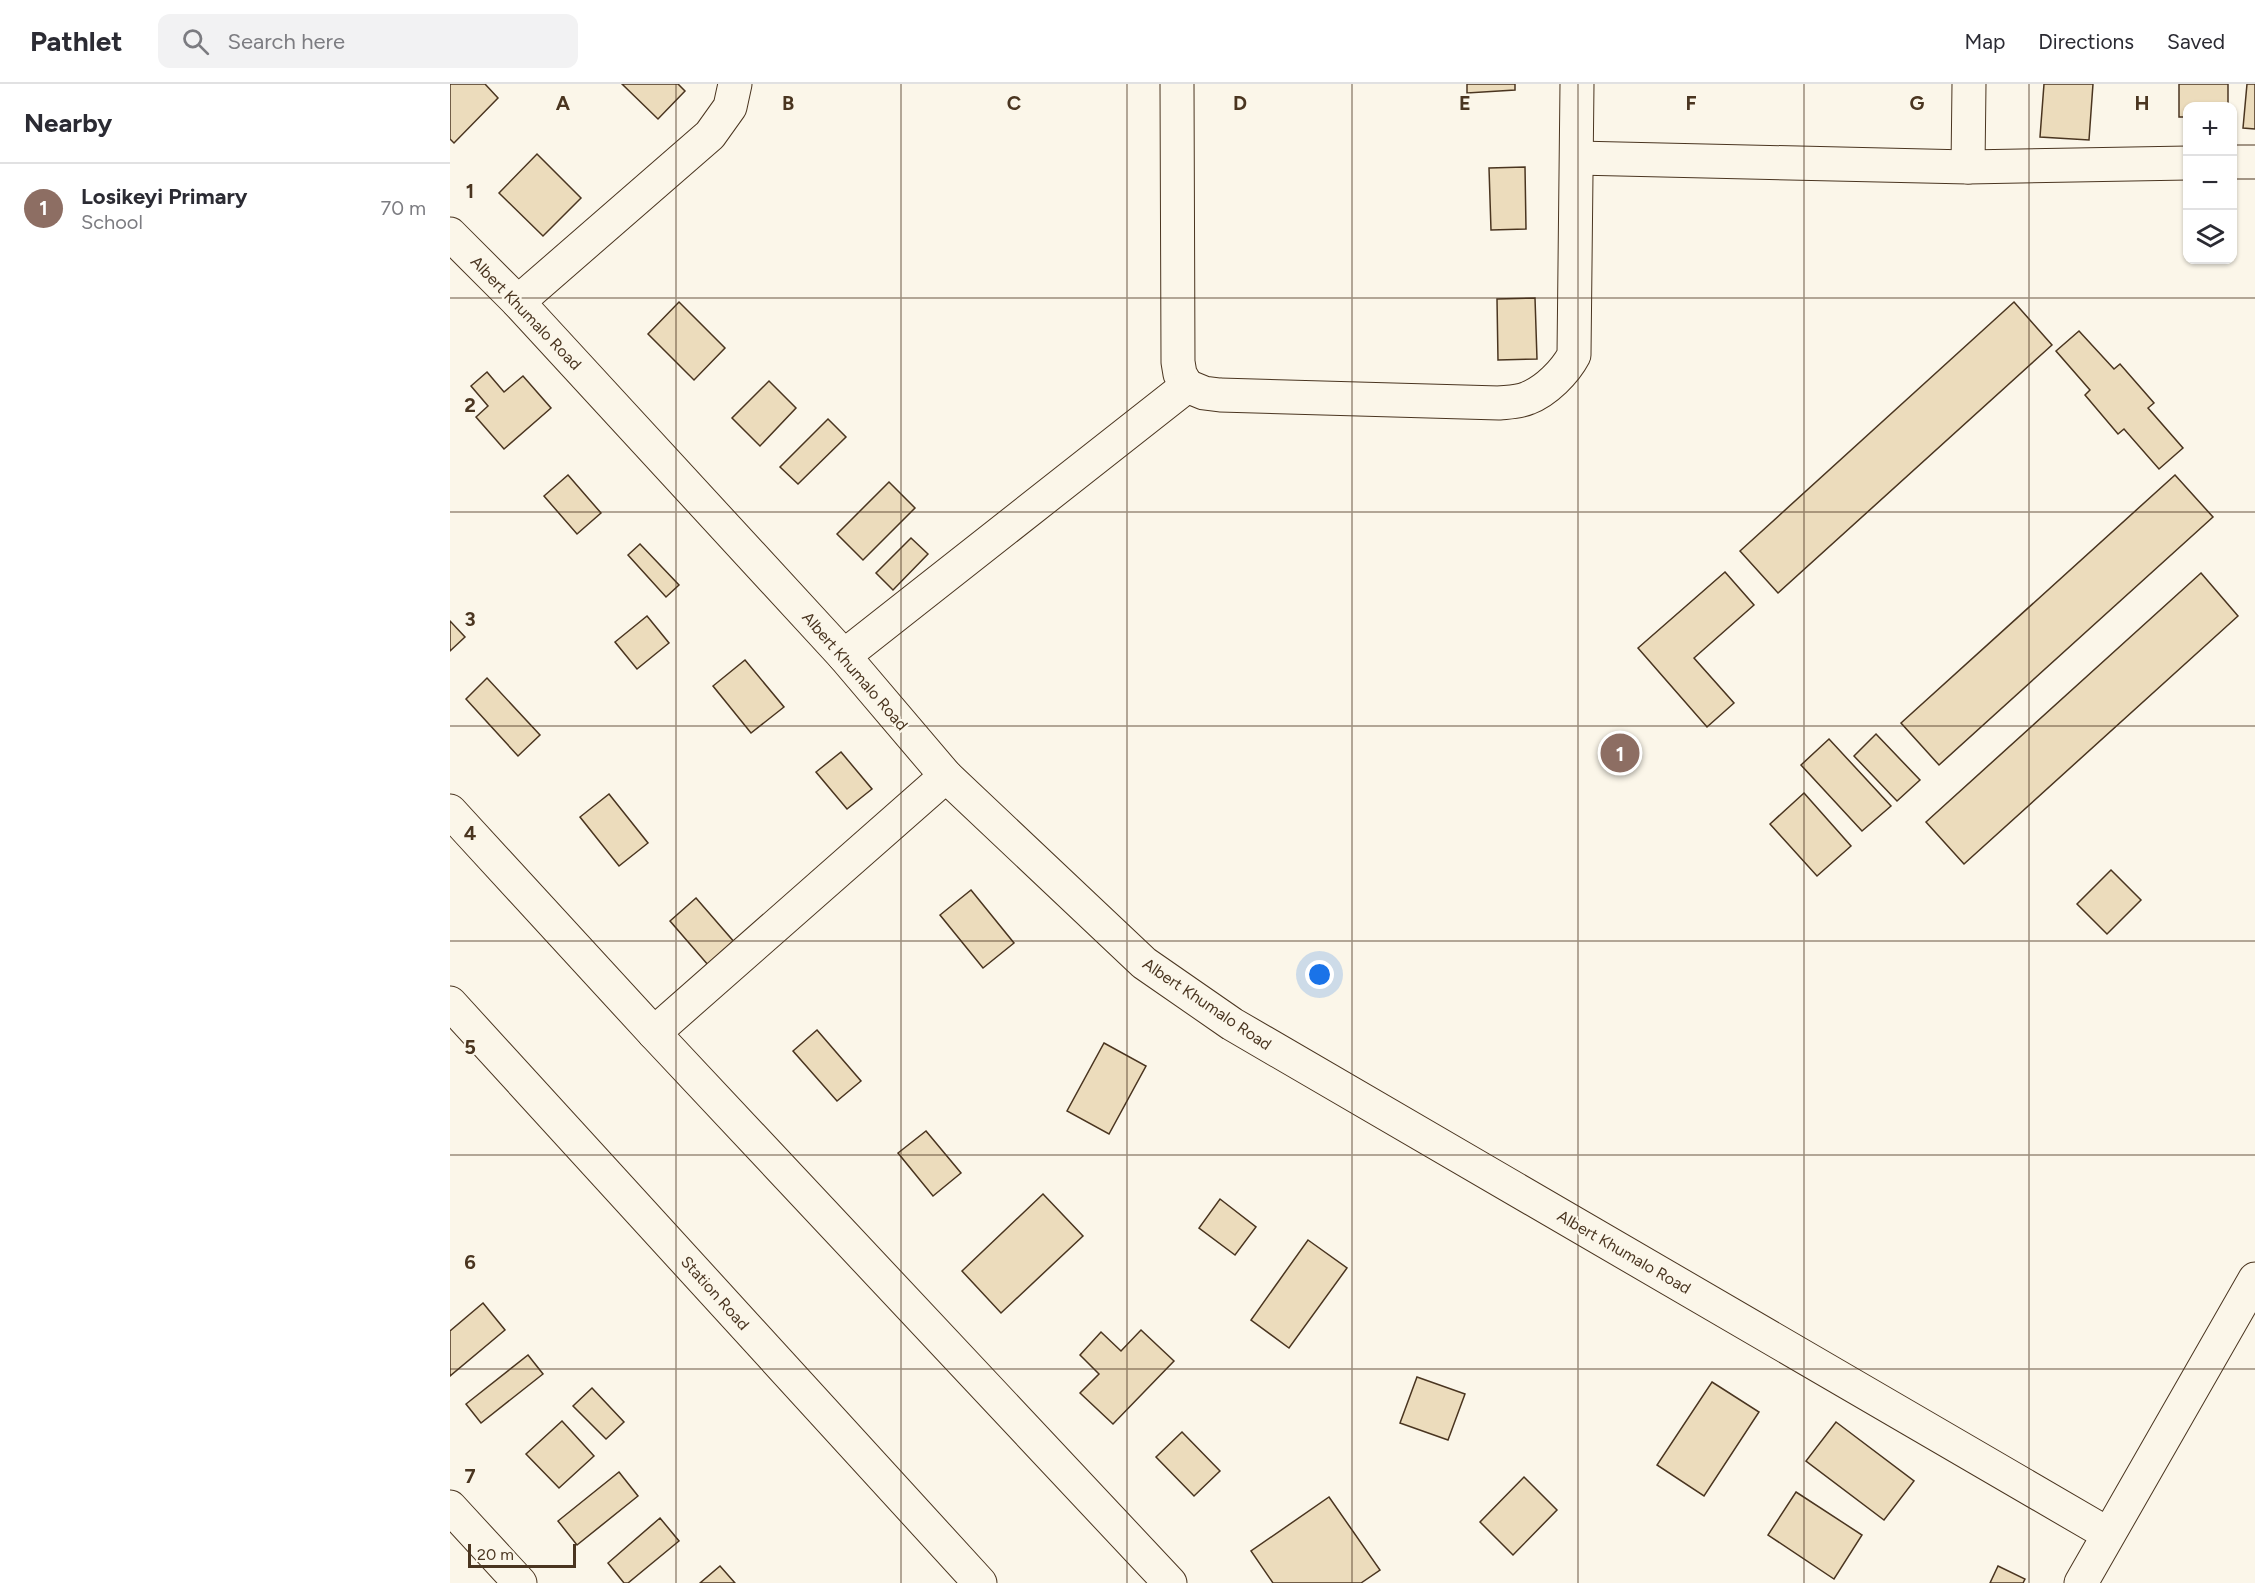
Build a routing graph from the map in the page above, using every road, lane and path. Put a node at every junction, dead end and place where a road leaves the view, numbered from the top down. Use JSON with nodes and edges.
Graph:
{"nodes":[{"id":1,"x":735,"y":84,"type":"edge"},
{"id":2,"x":1177,"y":84,"type":"edge"},
{"id":3,"x":1577,"y":84,"type":"edge"},
{"id":4,"x":1969,"y":84,"type":"edge"},
{"id":5,"x":1577,"y":158,"type":"junction"},
{"id":6,"x":2237,"y":162,"type":"edge"},
{"id":7,"x":2255,"y":162,"type":"edge"},
{"id":8,"x":2183,"y":163,"type":"edge"},
{"id":9,"x":1968,"y":167,"type":"junction"},
{"id":10,"x":450,"y":234,"type":"edge"},
{"id":11,"x":518,"y":302,"type":"junction"},
{"id":12,"x":1187,"y":386,"type":"junction"},
{"id":13,"x":844,"y":656,"type":"junction"},
{"id":14,"x":946,"y":776,"type":"junction"},
{"id":15,"x":450,"y":811,"type":"edge"},
{"id":16,"x":450,"y":1003,"type":"edge"},
{"id":17,"x":654,"y":1033,"type":"junction"},
{"id":18,"x":2255,"y":1279,"type":"edge"},
{"id":19,"x":450,"y":1507,"type":"edge"},
{"id":20,"x":2108,"y":1534,"type":"junction"},
{"id":21,"x":520,"y":1583,"type":"edge"},
{"id":22,"x":980,"y":1583,"type":"edge"},
{"id":23,"x":1170,"y":1583,"type":"edge"},
{"id":24,"x":2081,"y":1583,"type":"edge"}],
"edges":[{"from":1,"to":11,"type":"street"},
{"from":2,"to":12,"type":"street"},
{"from":3,"to":5,"type":"street"},
{"from":4,"to":9,"type":"street"},
{"from":5,"to":9,"type":"street"},
{"from":5,"to":12,"type":"street"},
{"from":6,"to":7,"type":"street"},
{"from":8,"to":9,"type":"street"},
{"from":10,"to":11,"type":"street","name":"Albert Khumalo Road"},
{"from":11,"to":13,"type":"street","name":"Albert Khumalo Road"},
{"from":12,"to":13,"type":"street"},
{"from":13,"to":14,"type":"street","name":"Albert Khumalo Road"},
{"from":14,"to":17,"type":"street"},
{"from":14,"to":20,"type":"street","name":"Albert Khumalo Road"},
{"from":15,"to":17,"type":"street"},
{"from":16,"to":22,"type":"street","name":"Station Road"},
{"from":17,"to":23,"type":"street"},
{"from":18,"to":20,"type":"street"},
{"from":19,"to":21,"type":"street"},
{"from":20,"to":24,"type":"street"}]}
